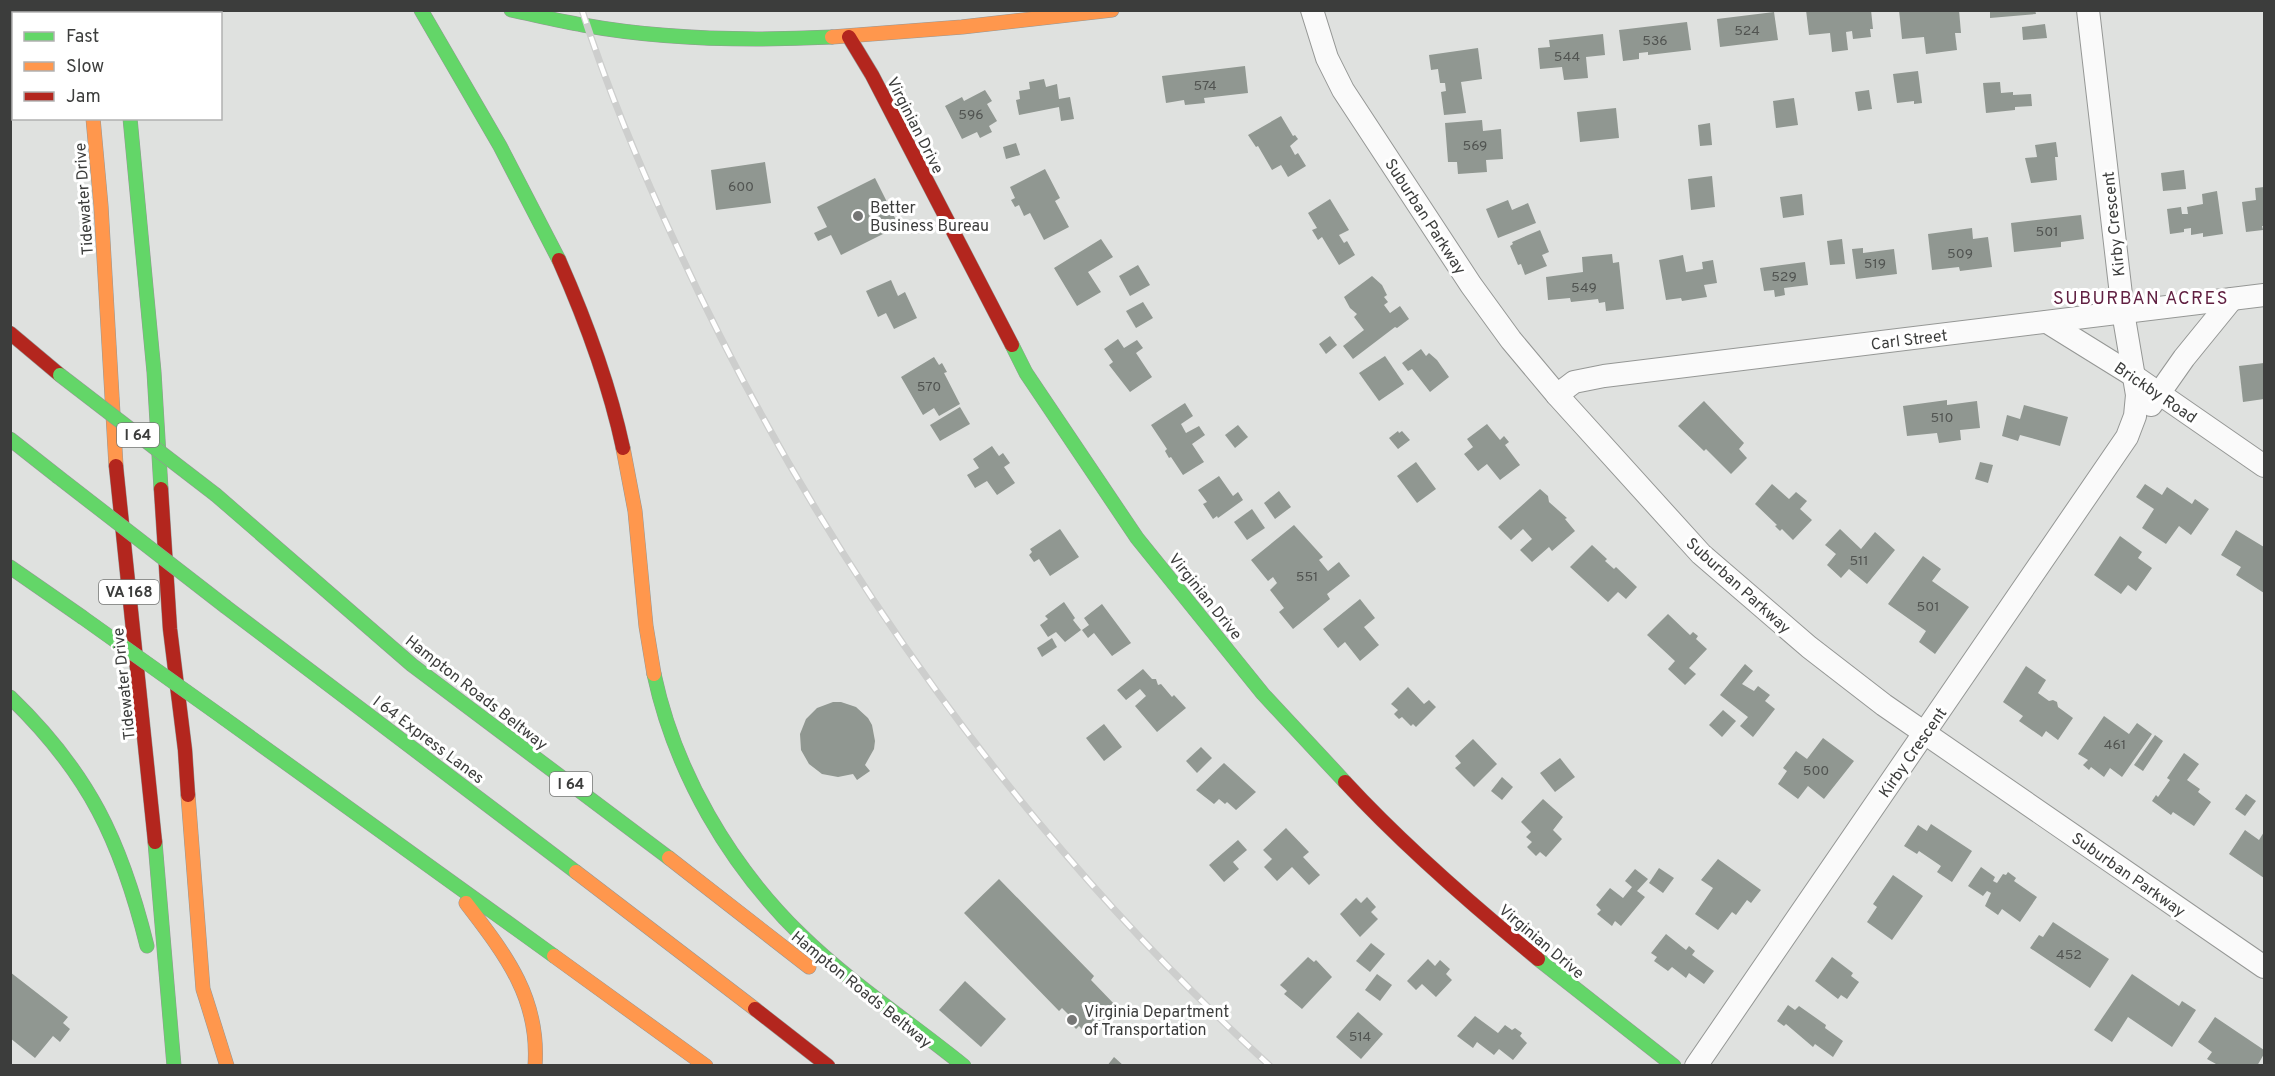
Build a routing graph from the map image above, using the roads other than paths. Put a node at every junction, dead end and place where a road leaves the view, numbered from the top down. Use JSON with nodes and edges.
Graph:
{"nodes":[{"id":1,"x":421,"y":10,"type":"edge"},
{"id":2,"x":511,"y":10,"type":"edge"},
{"id":3,"x":1112,"y":10,"type":"edge"},
{"id":4,"x":1312,"y":10,"type":"edge"},
{"id":5,"x":2088,"y":10,"type":"edge"},
{"id":6,"x":1061,"y":13,"type":"edge"},
{"id":7,"x":849,"y":37,"type":"junction"},
{"id":8,"x":93,"y":120,"type":"edge"},
{"id":9,"x":130,"y":120,"type":"edge"},
{"id":10,"x":2265,"y":295,"type":"edge"},
{"id":11,"x":2232,"y":299,"type":"junction"},
{"id":12,"x":2123,"y":312,"type":"junction"},
{"id":13,"x":2047,"y":321,"type":"junction"},
{"id":14,"x":10,"y":333,"type":"edge"},
{"id":15,"x":2134,"y":376,"type":"junction"},
{"id":16,"x":2159,"y":393,"type":"junction"},
{"id":17,"x":1557,"y":395,"type":"junction"},
{"id":18,"x":2127,"y":437,"type":"junction"},
{"id":19,"x":10,"y":439,"type":"edge"},
{"id":20,"x":2265,"y":466,"type":"edge"},
{"id":21,"x":10,"y":567,"type":"edge"},
{"id":22,"x":10,"y":697,"type":"edge"},
{"id":23,"x":1924,"y":734,"type":"junction"},
{"id":24,"x":444,"y":876,"type":"junction"},
{"id":25,"x":149,"y":955,"type":"dead end"},
{"id":26,"x":2265,"y":967,"type":"edge"},
{"id":27,"x":153,"y":976,"type":"dead end"},
{"id":28,"x":820,"y":976,"type":"dead end"},
{"id":29,"x":173,"y":1065,"type":"edge"},
{"id":30,"x":227,"y":1065,"type":"edge"},
{"id":31,"x":535,"y":1065,"type":"edge"},
{"id":32,"x":706,"y":1065,"type":"edge"},
{"id":33,"x":828,"y":1065,"type":"edge"},
{"id":34,"x":964,"y":1065,"type":"edge"},
{"id":35,"x":1674,"y":1065,"type":"edge"},
{"id":36,"x":1696,"y":1065,"type":"edge"}],
"edges":[{"from":1,"to":34,"type":"main road"},
{"from":2,"to":7,"type":"main road"},
{"from":3,"to":6,"type":"main road"},
{"from":4,"to":17,"type":"street","name":"Suburban Parkway"},
{"from":5,"to":12,"type":"street","name":"Kirby Crescent"},
{"from":6,"to":7,"type":"main road"},
{"from":7,"to":35,"type":"main road","name":"Virginian Drive"},
{"from":8,"to":29,"type":"main road","name":"Tidewater Drive","number":"VA 168"},
{"from":9,"to":30,"type":"main road","number":"VA 168"},
{"from":10,"to":11,"type":"street","name":"Carl Street"},
{"from":11,"to":12,"type":"street","name":"Carl Street"},
{"from":11,"to":16,"type":"street","name":"Kirby Crescent"},
{"from":12,"to":13,"type":"street","name":"Carl Street"},
{"from":12,"to":15,"type":"street","name":"Kirby Crescent"},
{"from":13,"to":15,"type":"street","name":"Brickby Road"},
{"from":13,"to":17,"type":"street","name":"Carl Street"},
{"from":14,"to":28,"type":"main road","name":"Hampton Roads Beltway","number":"I 64","bridge":true},
{"from":15,"to":16,"type":"street","name":"Brickby Road"},
{"from":15,"to":18,"type":"street","name":"Kirby Crescent"},
{"from":16,"to":18,"type":"street","name":"Kirby Crescent"},
{"from":16,"to":20,"type":"street","name":"Brickby Road"},
{"from":17,"to":23,"type":"street","name":"Suburban Parkway"},
{"from":18,"to":23,"type":"street","name":"Kirby Crescent"},
{"from":19,"to":33,"type":"main road","name":"I 64 Express Lanes","bridge":true},
{"from":21,"to":24,"type":"main road","bridge":true},
{"from":22,"to":25,"type":"main road"},
{"from":23,"to":26,"type":"street","name":"Suburban Parkway"},
{"from":23,"to":36,"type":"street","name":"Kirby Crescent"},
{"from":24,"to":31,"type":"main road"},
{"from":24,"to":32,"type":"main road"},
{"from":27,"to":29,"type":"main road"}]}
